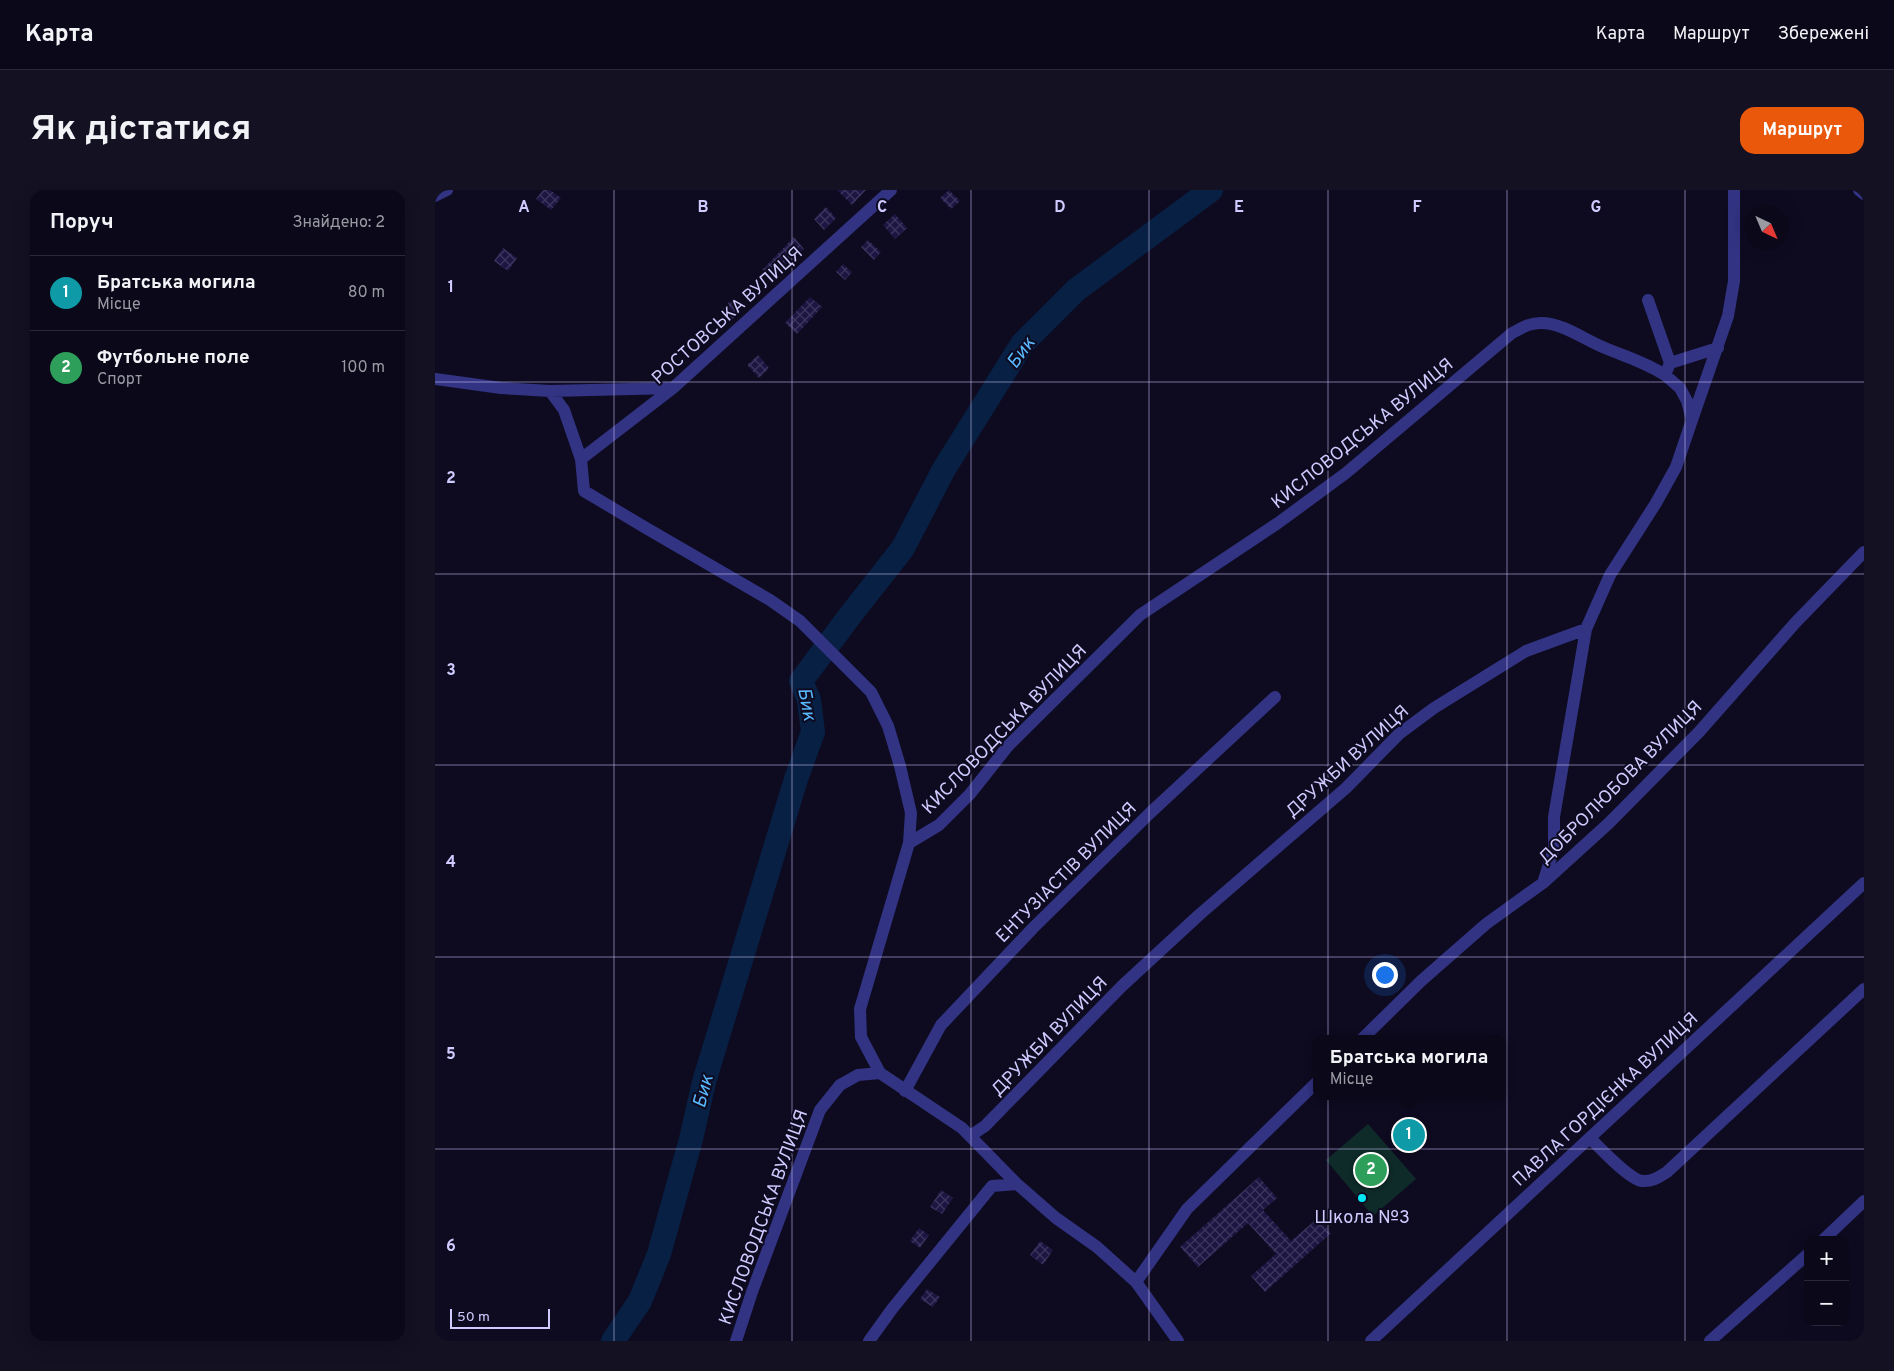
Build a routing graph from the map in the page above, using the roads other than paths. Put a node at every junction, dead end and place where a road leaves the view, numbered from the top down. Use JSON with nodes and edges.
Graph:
{"nodes":[{"id":1,"x":891,"y":190,"type":"edge"},
{"id":2,"x":1734,"y":190,"type":"edge"},
{"id":3,"x":1859,"y":190,"type":"edge"},
{"id":4,"x":1864,"y":194,"type":"edge"},
{"id":5,"x":1648,"y":300,"type":"dead end"},
{"id":6,"x":1718,"y":348,"type":"junction"},
{"id":7,"x":1667,"y":369,"type":"junction"},
{"id":8,"x":435,"y":379,"type":"edge"},
{"id":9,"x":673,"y":388,"type":"junction"},
{"id":10,"x":550,"y":391,"type":"junction"},
{"id":11,"x":1692,"y":420,"type":"junction"},
{"id":12,"x":581,"y":459,"type":"junction"},
{"id":13,"x":1864,"y":552,"type":"edge"},
{"id":14,"x":1585,"y":629,"type":"junction"},
{"id":15,"x":1275,"y":697,"type":"dead end"},
{"id":16,"x":909,"y":843,"type":"junction"},
{"id":17,"x":1543,"y":883,"type":"junction"},
{"id":18,"x":1864,"y":883,"type":"edge"},
{"id":19,"x":1864,"y":989,"type":"edge"},
{"id":20,"x":1366,"y":1035,"type":"edge"},
{"id":21,"x":880,"y":1073,"type":"junction"},
{"id":22,"x":1313,"y":1086,"type":"edge"},
{"id":23,"x":905,"y":1091,"type":"junction"},
{"id":24,"x":970,"y":1136,"type":"junction"},
{"id":25,"x":1590,"y":1138,"type":"junction"},
{"id":26,"x":1017,"y":1184,"type":"junction"},
{"id":27,"x":1864,"y":1201,"type":"edge"},
{"id":28,"x":1827,"y":1236,"type":"edge"},
{"id":29,"x":1804,"y":1258,"type":"edge"},
{"id":30,"x":1136,"y":1282,"type":"junction"},
{"id":31,"x":736,"y":1341,"type":"edge"},
{"id":32,"x":869,"y":1341,"type":"edge"},
{"id":33,"x":1178,"y":1341,"type":"edge"},
{"id":34,"x":1371,"y":1341,"type":"edge"},
{"id":35,"x":1710,"y":1341,"type":"edge"}],
"edges":[{"from":1,"to":9,"type":"street","name":"РОСТОВСЬКА ВУЛИЦЯ"},
{"from":2,"to":6,"type":"street"},
{"from":3,"to":4,"type":"street"},
{"from":5,"to":7,"type":"street"},
{"from":6,"to":7,"type":"street"},
{"from":6,"to":11,"type":"street"},
{"from":7,"to":11,"type":"street"},
{"from":7,"to":16,"type":"street","name":"КИСЛОВОДСЬКА ВУЛИЦЯ"},
{"from":8,"to":10,"type":"street"},
{"from":9,"to":10,"type":"street"},
{"from":9,"to":12,"type":"street","name":"РОСТОВСЬКА ВУЛИЦЯ"},
{"from":10,"to":12,"type":"street"},
{"from":11,"to":14,"type":"street"},
{"from":12,"to":16,"type":"street"},
{"from":13,"to":17,"type":"street","name":"ДОБРОЛЮБОВА ВУЛИЦЯ"},
{"from":14,"to":17,"type":"street"},
{"from":14,"to":24,"type":"street","name":"ДРУЖБИ ВУЛИЦЯ"},
{"from":15,"to":23,"type":"street","name":"ЕНТУЗІАСТІВ ВУЛИЦЯ"},
{"from":16,"to":21,"type":"street"},
{"from":17,"to":20,"type":"street","name":"ДОБРОЛЮБОВА ВУЛИЦЯ"},
{"from":18,"to":25,"type":"street","name":"ПАВЛА ГОРДІЄНКА ВУЛИЦЯ"},
{"from":19,"to":25,"type":"street"},
{"from":21,"to":23,"type":"street"},
{"from":21,"to":31,"type":"street","name":"КИСЛОВОДСЬКА ВУЛИЦЯ"},
{"from":22,"to":30,"type":"street"},
{"from":23,"to":24,"type":"street"},
{"from":24,"to":26,"type":"street"},
{"from":25,"to":34,"type":"street","name":"ПАВЛА ГОРДІЄНКА ВУЛИЦЯ"},
{"from":26,"to":30,"type":"street"},
{"from":26,"to":32,"type":"street"},
{"from":27,"to":28,"type":"street"},
{"from":29,"to":35,"type":"street"},
{"from":30,"to":33,"type":"street"}]}
